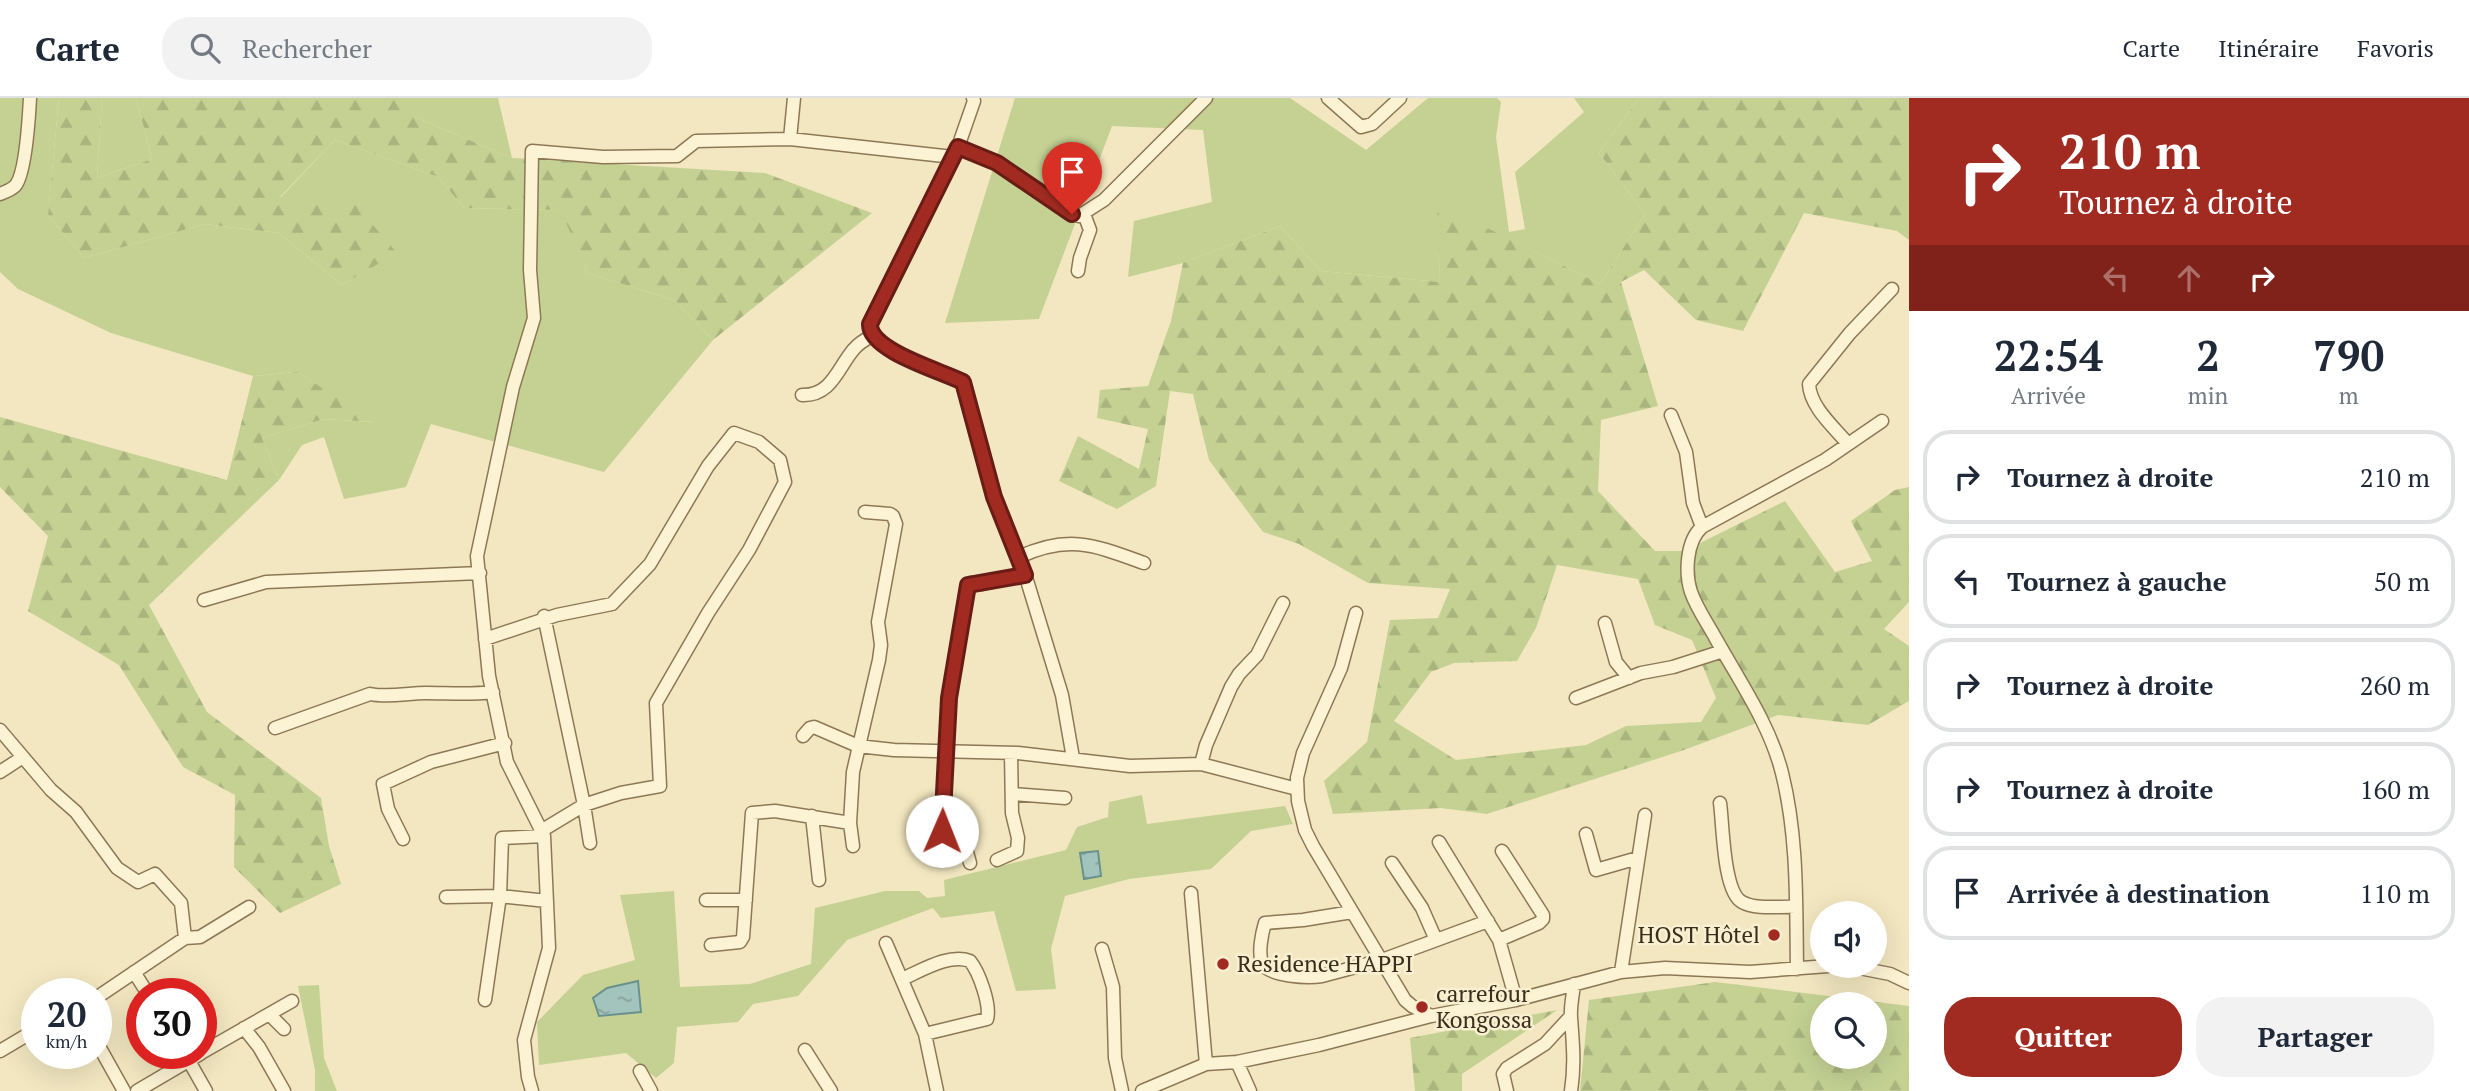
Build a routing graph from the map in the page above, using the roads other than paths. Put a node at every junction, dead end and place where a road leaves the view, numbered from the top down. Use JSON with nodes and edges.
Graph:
{"nodes":[{"id":1,"x":30,"y":98,"type":"edge"},
{"id":2,"x":794,"y":98,"type":"edge"},
{"id":3,"x":973,"y":98,"type":"edge"},
{"id":4,"x":1206,"y":98,"type":"edge"},
{"id":5,"x":1328,"y":98,"type":"edge"},
{"id":6,"x":1400,"y":98,"type":"edge"},
{"id":7,"x":790,"y":139,"type":"junction"},
{"id":8,"x":955,"y":152,"type":"junction"},
{"id":9,"x":0,"y":194,"type":"edge"},
{"id":10,"x":1084,"y":214,"type":"junction"},
{"id":11,"x":1078,"y":271,"type":"dead end"},
{"id":12,"x":1892,"y":289,"type":"dead end"},
{"id":13,"x":872,"y":335,"type":"junction"},
{"id":14,"x":802,"y":395,"type":"dead end"},
{"id":15,"x":1671,"y":415,"type":"dead end"},
{"id":16,"x":1882,"y":421,"type":"dead end"},
{"id":17,"x":1848,"y":444,"type":"junction"},
{"id":18,"x":865,"y":512,"type":"dead end"},
{"id":19,"x":1702,"y":527,"type":"junction"},
{"id":20,"x":1019,"y":557,"type":"junction"},
{"id":21,"x":1144,"y":563,"type":"dead end"},
{"id":22,"x":479,"y":573,"type":"junction"},
{"id":23,"x":1025,"y":575,"type":"junction"},
{"id":24,"x":204,"y":600,"type":"dead end"},
{"id":25,"x":1283,"y":603,"type":"dead end"},
{"id":26,"x":1356,"y":613,"type":"dead end"},
{"id":27,"x":544,"y":618,"type":"junction"},
{"id":28,"x":1605,"y":623,"type":"dead end"},
{"id":29,"x":485,"y":639,"type":"junction"},
{"id":30,"x":1723,"y":651,"type":"junction"},
{"id":31,"x":1629,"y":678,"type":"junction"},
{"id":32,"x":493,"y":692,"type":"junction"},
{"id":33,"x":1576,"y":698,"type":"dead end"},
{"id":34,"x":275,"y":728,"type":"dead end"},
{"id":35,"x":0,"y":730,"type":"edge"},
{"id":36,"x":803,"y":736,"type":"dead end"},
{"id":37,"x":504,"y":743,"type":"junction"},
{"id":38,"x":858,"y":746,"type":"junction"},
{"id":39,"x":945,"y":752,"type":"junction"},
{"id":40,"x":1011,"y":753,"type":"junction"},
{"id":41,"x":23,"y":757,"type":"junction"},
{"id":42,"x":1073,"y":758,"type":"junction"},
{"id":43,"x":1201,"y":764,"type":"junction"},
{"id":44,"x":0,"y":772,"type":"edge"},
{"id":45,"x":1297,"y":789,"type":"junction"},
{"id":46,"x":1013,"y":794,"type":"junction"},
{"id":47,"x":1065,"y":798,"type":"dead end"},
{"id":48,"x":1720,"y":803,"type":"dead end"},
{"id":49,"x":584,"y":805,"type":"junction"},
{"id":50,"x":1645,"y":815,"type":"dead end"},
{"id":51,"x":812,"y":816,"type":"junction"},
{"id":52,"x":850,"y":823,"type":"junction"},
{"id":53,"x":545,"y":832,"type":"junction"},
{"id":54,"x":1586,"y":834,"type":"dead end"},
{"id":55,"x":403,"y":839,"type":"dead end"},
{"id":56,"x":1439,"y":842,"type":"dead end"},
{"id":57,"x":590,"y":843,"type":"dead end"},
{"id":58,"x":853,"y":846,"type":"dead end"},
{"id":59,"x":1502,"y":851,"type":"dead end"},
{"id":60,"x":1638,"y":858,"type":"junction"},
{"id":61,"x":997,"y":860,"type":"dead end"},
{"id":62,"x":970,"y":863,"type":"dead end"},
{"id":63,"x":1392,"y":863,"type":"dead end"},
{"id":64,"x":819,"y":880,"type":"dead end"},
{"id":65,"x":1191,"y":894,"type":"dead end"},
{"id":66,"x":500,"y":896,"type":"junction"},
{"id":67,"x":446,"y":897,"type":"dead end"},
{"id":68,"x":706,"y":900,"type":"dead end"},
{"id":69,"x":746,"y":900,"type":"junction"},
{"id":70,"x":547,"y":901,"type":"junction"},
{"id":71,"x":249,"y":907,"type":"dead end"},
{"id":72,"x":1796,"y":907,"type":"junction"},
{"id":73,"x":1352,"y":912,"type":"junction"},
{"id":74,"x":1488,"y":921,"type":"junction"},
{"id":75,"x":185,"y":938,"type":"junction"},
{"id":76,"x":1436,"y":940,"type":"junction"},
{"id":77,"x":1499,"y":940,"type":"junction"},
{"id":78,"x":886,"y":943,"type":"dead end"},
{"id":79,"x":711,"y":945,"type":"dead end"},
{"id":80,"x":1102,"y":948,"type":"dead end"},
{"id":81,"x":1382,"y":960,"type":"junction"},
{"id":82,"x":1810,"y":968,"type":"edge"},
{"id":83,"x":1797,"y":969,"type":"junction"},
{"id":84,"x":134,"y":972,"type":"junction"},
{"id":85,"x":1621,"y":972,"type":"junction"},
{"id":86,"x":1887,"y":973,"type":"edge"},
{"id":87,"x":138,"y":978,"type":"edge"},
{"id":88,"x":902,"y":979,"type":"junction"},
{"id":89,"x":1909,"y":983,"type":"edge"},
{"id":90,"x":1574,"y":984,"type":"junction"},
{"id":91,"x":112,"y":987,"type":"edge"},
{"id":92,"x":485,"y":1000,"type":"dead end"},
{"id":93,"x":1516,"y":1000,"type":"junction"},
{"id":94,"x":292,"y":1001,"type":"dead end"},
{"id":95,"x":269,"y":1014,"type":"junction"},
{"id":96,"x":1431,"y":1016,"type":"junction"},
{"id":97,"x":1571,"y":1016,"type":"junction"},
{"id":98,"x":244,"y":1028,"type":"junction"},
{"id":99,"x":284,"y":1029,"type":"dead end"},
{"id":100,"x":925,"y":1034,"type":"junction"},
{"id":101,"x":21,"y":1038,"type":"edge"},
{"id":102,"x":217,"y":1043,"type":"edge"},
{"id":103,"x":805,"y":1049,"type":"dead end"},
{"id":104,"x":0,"y":1051,"type":"edge"},
{"id":105,"x":1237,"y":1062,"type":"junction"},
{"id":106,"x":1206,"y":1063,"type":"junction"},
{"id":107,"x":112,"y":1069,"type":"edge"},
{"id":108,"x":172,"y":1069,"type":"edge"},
{"id":109,"x":199,"y":1069,"type":"edge"},
{"id":110,"x":640,"y":1071,"type":"dead end"},
{"id":111,"x":1163,"y":1087,"type":"edge"},
{"id":112,"x":124,"y":1091,"type":"edge"},
{"id":113,"x":137,"y":1091,"type":"edge"},
{"id":114,"x":206,"y":1091,"type":"edge"},
{"id":115,"x":284,"y":1091,"type":"edge"},
{"id":116,"x":532,"y":1091,"type":"edge"},
{"id":117,"x":651,"y":1091,"type":"edge"},
{"id":118,"x":831,"y":1091,"type":"edge"},
{"id":119,"x":937,"y":1091,"type":"edge"},
{"id":120,"x":1122,"y":1091,"type":"edge"},
{"id":121,"x":1142,"y":1091,"type":"edge"},
{"id":122,"x":1250,"y":1091,"type":"edge"},
{"id":123,"x":1507,"y":1091,"type":"edge"},
{"id":124,"x":1571,"y":1091,"type":"edge"}],
"edges":[{"from":1,"to":9,"type":"street"},
{"from":2,"to":7,"type":"street"},
{"from":3,"to":8,"type":"street"},
{"from":4,"to":10,"type":"street"},
{"from":5,"to":6,"type":"street"},
{"from":7,"to":8,"type":"street"},
{"from":7,"to":22,"type":"street"},
{"from":8,"to":10,"type":"street"},
{"from":8,"to":13,"type":"street"},
{"from":10,"to":11,"type":"street"},
{"from":12,"to":17,"type":"street"},
{"from":13,"to":14,"type":"street"},
{"from":13,"to":20,"type":"street"},
{"from":15,"to":19,"type":"street"},
{"from":16,"to":17,"type":"street"},
{"from":17,"to":19,"type":"street"},
{"from":18,"to":38,"type":"street"},
{"from":19,"to":30,"type":"street"},
{"from":20,"to":21,"type":"street"},
{"from":20,"to":23,"type":"street"},
{"from":22,"to":24,"type":"street"},
{"from":22,"to":29,"type":"street"},
{"from":23,"to":39,"type":"street"},
{"from":23,"to":42,"type":"street"},
{"from":25,"to":43,"type":"street"},
{"from":26,"to":45,"type":"street"},
{"from":27,"to":29,"type":"street"},
{"from":27,"to":49,"type":"street"},
{"from":27,"to":49,"type":"street"},
{"from":28,"to":31,"type":"street"},
{"from":29,"to":32,"type":"street"},
{"from":30,"to":31,"type":"street"},
{"from":30,"to":72,"type":"street"},
{"from":31,"to":33,"type":"street"},
{"from":32,"to":34,"type":"street"},
{"from":32,"to":37,"type":"street"},
{"from":35,"to":41,"type":"street"},
{"from":36,"to":38,"type":"street"},
{"from":37,"to":53,"type":"street"},
{"from":37,"to":55,"type":"street"},
{"from":38,"to":39,"type":"street"},
{"from":38,"to":52,"type":"street"},
{"from":39,"to":40,"type":"street"},
{"from":39,"to":62,"type":"street"},
{"from":40,"to":42,"type":"street"},
{"from":40,"to":46,"type":"street"},
{"from":41,"to":44,"type":"street"},
{"from":41,"to":75,"type":"street"},
{"from":42,"to":43,"type":"street"},
{"from":43,"to":45,"type":"street"},
{"from":45,"to":73,"type":"street"},
{"from":46,"to":47,"type":"street"},
{"from":46,"to":61,"type":"street"},
{"from":48,"to":72,"type":"street"},
{"from":49,"to":53,"type":"street"},
{"from":49,"to":57,"type":"street"},
{"from":50,"to":60,"type":"street"},
{"from":51,"to":52,"type":"street"},
{"from":51,"to":64,"type":"street"},
{"from":51,"to":69,"type":"street"},
{"from":52,"to":58,"type":"street"},
{"from":53,"to":66,"type":"street"},
{"from":53,"to":70,"type":"street"},
{"from":54,"to":60,"type":"street"},
{"from":56,"to":74,"type":"street"},
{"from":59,"to":77,"type":"street"},
{"from":60,"to":85,"type":"street"},
{"from":63,"to":76,"type":"street"},
{"from":65,"to":106,"type":"street"},
{"from":66,"to":67,"type":"street"},
{"from":66,"to":70,"type":"street"},
{"from":66,"to":92,"type":"street"},
{"from":68,"to":69,"type":"street"},
{"from":69,"to":79,"type":"street"},
{"from":70,"to":116,"type":"street"},
{"from":71,"to":75,"type":"street"},
{"from":72,"to":83,"type":"street"},
{"from":73,"to":81,"type":"street"},
{"from":73,"to":81,"type":"street"},
{"from":74,"to":76,"type":"street"},
{"from":74,"to":77,"type":"street"},
{"from":75,"to":84,"type":"street"},
{"from":76,"to":81,"type":"street"},
{"from":77,"to":93,"type":"street"},
{"from":78,"to":88,"type":"street"},
{"from":80,"to":120,"type":"street"},
{"from":81,"to":96,"type":"street"},
{"from":82,"to":83,"type":"street"},
{"from":83,"to":85,"type":"street"},
{"from":84,"to":87,"type":"street"},
{"from":84,"to":91,"type":"street"},
{"from":85,"to":90,"type":"street"},
{"from":86,"to":89,"type":"street"},
{"from":88,"to":100,"type":"street"},
{"from":88,"to":100,"type":"street"},
{"from":90,"to":93,"type":"street"},
{"from":90,"to":97,"type":"street"},
{"from":93,"to":96,"type":"street"},
{"from":94,"to":95,"type":"street"},
{"from":95,"to":98,"type":"street"},
{"from":95,"to":99,"type":"street"},
{"from":96,"to":105,"type":"street"},
{"from":97,"to":123,"type":"street"},
{"from":97,"to":124,"type":"street"},
{"from":98,"to":102,"type":"street"},
{"from":98,"to":115,"type":"street"},
{"from":100,"to":119,"type":"street"},
{"from":101,"to":104,"type":"street"},
{"from":103,"to":118,"type":"street"},
{"from":105,"to":106,"type":"street"},
{"from":105,"to":122,"type":"street"},
{"from":106,"to":111,"type":"street"},
{"from":107,"to":112,"type":"street"},
{"from":108,"to":113,"type":"street"},
{"from":109,"to":114,"type":"street"},
{"from":110,"to":117,"type":"street"},
{"from":111,"to":121,"type":"street"}]}
